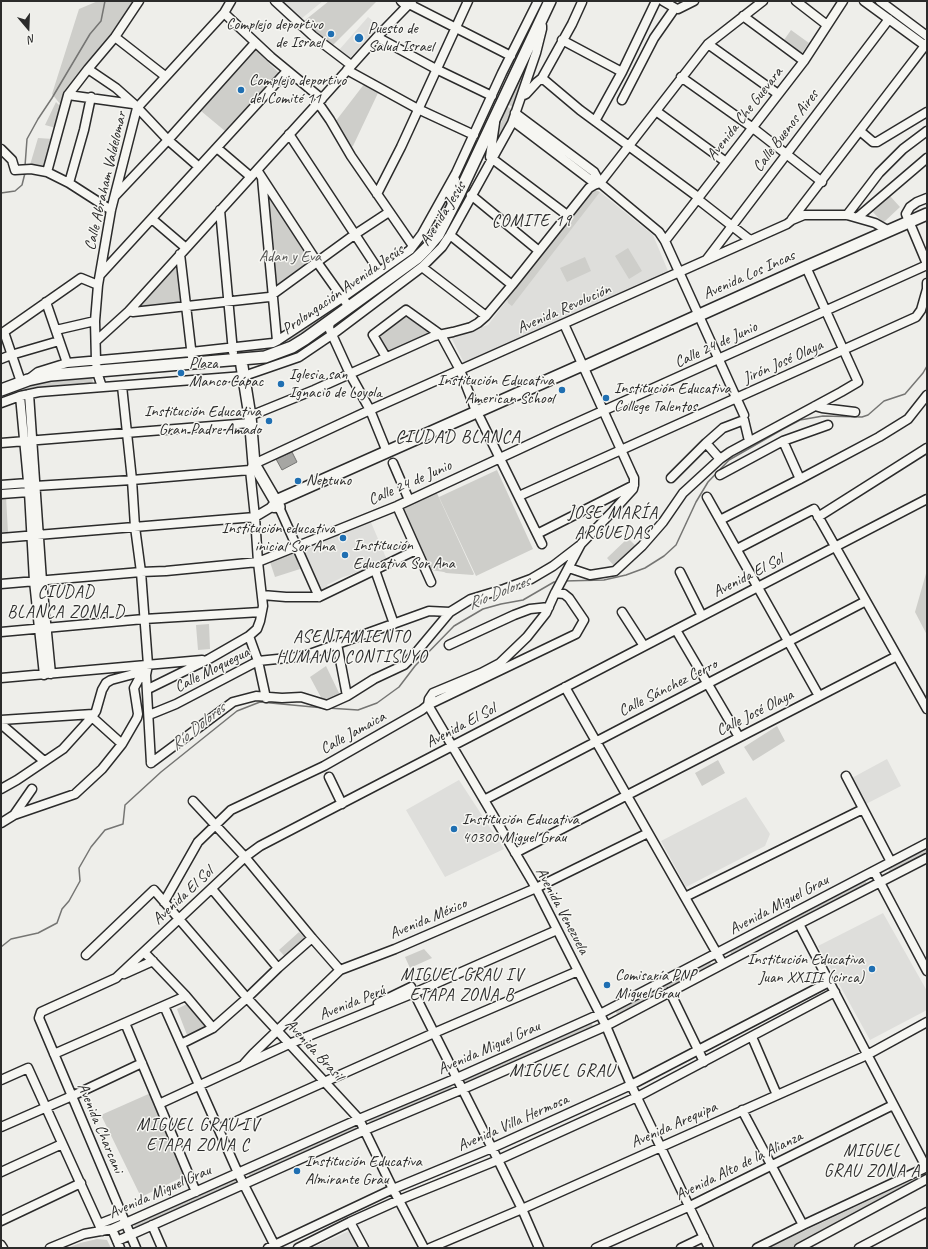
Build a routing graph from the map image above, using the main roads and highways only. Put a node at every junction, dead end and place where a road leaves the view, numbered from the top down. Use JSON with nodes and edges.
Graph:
{"nodes":[{"id":1,"x":550,"y":1,"type":"edge"},
{"id":2,"x":927,"y":214,"type":"edge"},
{"id":3,"x":238,"y":360,"type":"junction"},
{"id":4,"x":1,"y":390,"type":"edge"},
{"id":5,"x":478,"y":414,"type":"junction"},
{"id":6,"x":275,"y":505,"type":"junction"}],
"edges":[{"from":1,"to":3,"type":"main road","name":"Prolongación Avenida Jesús"},
{"from":2,"to":5,"type":"main road","name":"Avenida Los Incas"},
{"from":3,"to":4,"type":"main road","name":"Prolongación Avenida Jesús"},
{"from":3,"to":6,"type":"main road"},
{"from":5,"to":6,"type":"main road","name":"Avenida Los Incas"},
{"from":5,"to":6,"type":"main road","name":"Avenida Los Incas"}]}
